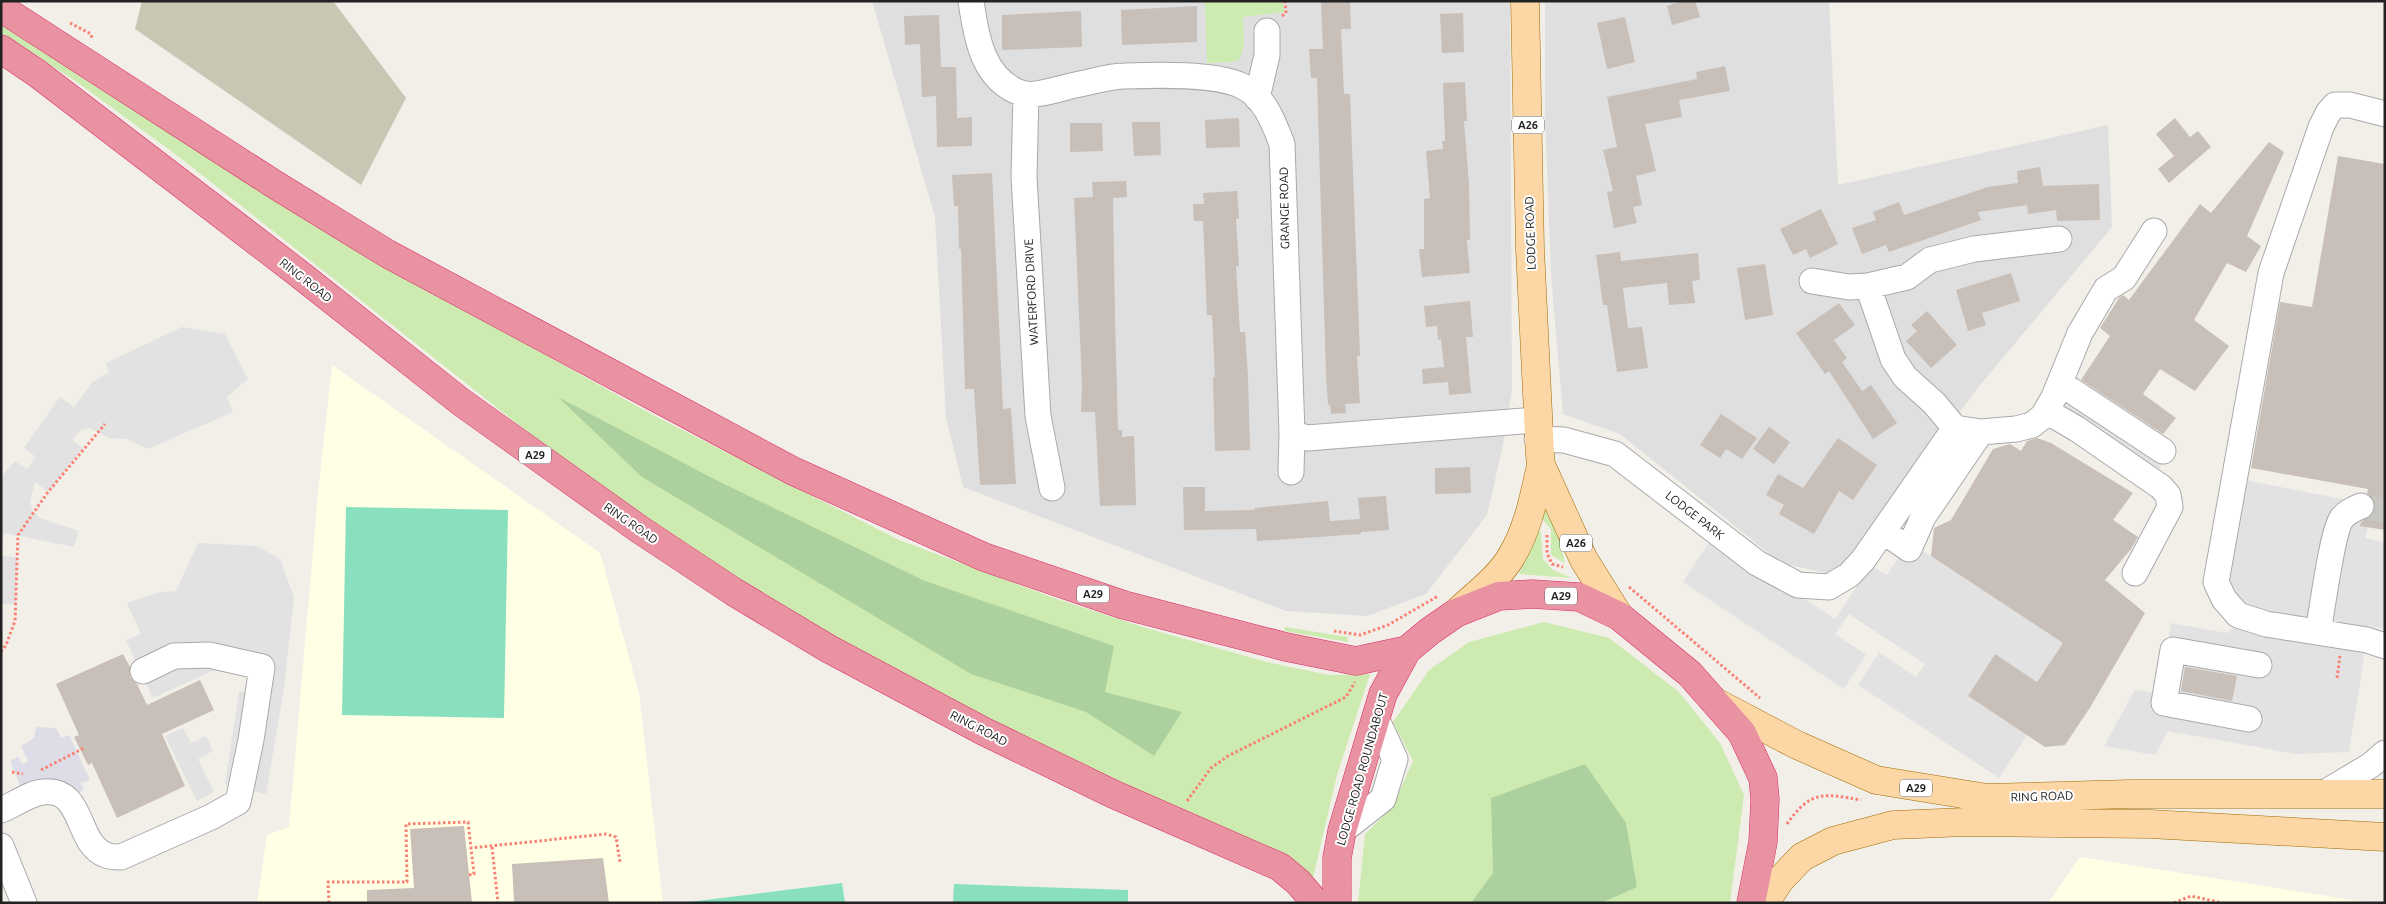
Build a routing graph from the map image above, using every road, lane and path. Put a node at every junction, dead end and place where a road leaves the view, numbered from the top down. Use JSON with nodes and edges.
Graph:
{"nodes":[{"id":1,"x":971,"y":1,"type":"edge"},
{"id":2,"x":1525,"y":1,"type":"edge"},
{"id":3,"x":1,"y":8,"type":"edge"},
{"id":4,"x":1266,"y":31,"type":"dead end"},
{"id":5,"x":91,"y":34,"type":"dead end"},
{"id":6,"x":93,"y":48,"type":"dead end"},
{"id":7,"x":1,"y":49,"type":"edge"},
{"id":8,"x":1026,"y":94,"type":"junction"},
{"id":9,"x":1257,"y":98,"type":"junction"},
{"id":10,"x":2385,"y":114,"type":"edge"},
{"id":11,"x":2154,"y":231,"type":"dead end"},
{"id":12,"x":2059,"y":239,"type":"dead end"},
{"id":13,"x":1812,"y":281,"type":"dead end"},
{"id":14,"x":1868,"y":286,"type":"junction"},
{"id":15,"x":2060,"y":383,"type":"junction"},
{"id":16,"x":2046,"y":411,"type":"junction"},
{"id":17,"x":105,"y":424,"type":"dead end"},
{"id":18,"x":1955,"y":428,"type":"junction"},
{"id":19,"x":1537,"y":429,"type":"junction"},
{"id":20,"x":1981,"y":432,"type":"junction"},
{"id":21,"x":1292,"y":433,"type":"junction"},
{"id":22,"x":2163,"y":451,"type":"dead end"},
{"id":23,"x":1541,"y":465,"type":"junction"},
{"id":24,"x":1291,"y":472,"type":"dead end"},
{"id":25,"x":1052,"y":488,"type":"dead end"},
{"id":26,"x":2361,"y":506,"type":"dead end"},
{"id":27,"x":1543,"y":526,"type":"dead end"},
{"id":28,"x":1884,"y":532,"type":"junction"},
{"id":29,"x":1567,"y":567,"type":"dead end"},
{"id":30,"x":2135,"y":574,"type":"dead end"},
{"id":31,"x":1627,"y":586,"type":"dead end"},
{"id":32,"x":1451,"y":602,"type":"junction"},
{"id":33,"x":1619,"y":616,"type":"junction"},
{"id":34,"x":2318,"y":632,"type":"junction"},
{"id":35,"x":1360,"y":635,"type":"dead end"},
{"id":36,"x":2385,"y":646,"type":"edge"},
{"id":37,"x":1407,"y":650,"type":"junction"},
{"id":38,"x":1,"y":652,"type":"edge"},
{"id":39,"x":2259,"y":665,"type":"dead end"},
{"id":40,"x":143,"y":671,"type":"dead end"},
{"id":41,"x":1355,"y":683,"type":"dead end"},
{"id":42,"x":1719,"y":704,"type":"junction"},
{"id":43,"x":1767,"y":704,"type":"dead end"},
{"id":44,"x":2249,"y":718,"type":"dead end"},
{"id":45,"x":84,"y":748,"type":"dead end"},
{"id":46,"x":2385,"y":753,"type":"edge"},
{"id":47,"x":12,"y":772,"type":"dead end"},
{"id":48,"x":36,"y":772,"type":"dead end"},
{"id":49,"x":30,"y":775,"type":"dead end"},
{"id":50,"x":2326,"y":792,"type":"junction"},
{"id":51,"x":2385,"y":794,"type":"edge"},
{"id":52,"x":1869,"y":801,"type":"dead end"},
{"id":53,"x":1182,"y":808,"type":"dead end"},
{"id":54,"x":1,"y":810,"type":"edge"},
{"id":55,"x":1787,"y":833,"type":"dead end"},
{"id":56,"x":2384,"y":837,"type":"edge"},
{"id":57,"x":1,"y":846,"type":"edge"},
{"id":58,"x":492,"y":847,"type":"junction"},
{"id":59,"x":471,"y":848,"type":"junction"},
{"id":60,"x":620,"y":862,"type":"dead end"},
{"id":61,"x":469,"y":874,"type":"dead end"},
{"id":62,"x":22,"y":902,"type":"edge"},
{"id":63,"x":329,"y":903,"type":"edge"},
{"id":64,"x":498,"y":903,"type":"edge"},
{"id":65,"x":1316,"y":903,"type":"edge"},
{"id":66,"x":1337,"y":903,"type":"edge"},
{"id":67,"x":1751,"y":903,"type":"edge"},
{"id":68,"x":1765,"y":903,"type":"edge"},
{"id":69,"x":2174,"y":903,"type":"edge"},
{"id":70,"x":2222,"y":903,"type":"edge"}],
"edges":[{"from":1,"to":8,"type":"street"},
{"from":2,"to":19,"type":"main road","name":"LODGE ROAD","number":"A26"},
{"from":3,"to":37,"type":"highway","number":"A29"},
{"from":4,"to":9,"type":"street"},
{"from":5,"to":6,"type":"path"},
{"from":7,"to":65,"type":"highway","name":"RING ROAD","number":"A29"},
{"from":8,"to":9,"type":"street","name":"GRANGE ROAD"},
{"from":8,"to":25,"type":"street","name":"WATERFORD DRIVE"},
{"from":9,"to":21,"type":"street","name":"GRANGE ROAD"},
{"from":10,"to":34,"type":"street"},
{"from":11,"to":15,"type":"street"},
{"from":12,"to":14,"type":"street"},
{"from":13,"to":14,"type":"street"},
{"from":14,"to":18,"type":"street"},
{"from":15,"to":16,"type":"street"},
{"from":15,"to":22,"type":"street"},
{"from":16,"to":20,"type":"street"},
{"from":16,"to":30,"type":"street"},
{"from":17,"to":38,"type":"path"},
{"from":18,"to":20,"type":"street"},
{"from":18,"to":28,"type":"street"},
{"from":19,"to":21,"type":"street"},
{"from":19,"to":23,"type":"main road","name":"LODGE ROAD","number":"A26"},
{"from":19,"to":28,"type":"street","name":"LODGE PARK"},
{"from":20,"to":28,"type":"street"},
{"from":21,"to":24,"type":"street","name":"GRANGE ROAD"},
{"from":23,"to":32,"type":"main road","name":"LODGE ROAD","number":"A26"},
{"from":23,"to":33,"type":"main road","name":"LODGE ROAD","number":"A26"},
{"from":26,"to":34,"type":"street"},
{"from":27,"to":29,"type":"path"},
{"from":31,"to":43,"type":"path"},
{"from":32,"to":33,"type":"highway","name":"LODGE ROAD ROUNDABOUT","number":"A29"},
{"from":32,"to":35,"type":"path"},
{"from":32,"to":37,"type":"highway","name":"LODGE ROAD ROUNDABOUT","number":"A29"},
{"from":33,"to":42,"type":"highway","name":"LODGE ROAD ROUNDABOUT","number":"A29"},
{"from":34,"to":36,"type":"street"},
{"from":37,"to":66,"type":"highway","name":"LODGE ROAD ROUNDABOUT","number":"A29"},
{"from":39,"to":44,"type":"street"},
{"from":40,"to":54,"type":"street"},
{"from":41,"to":53,"type":"path"},
{"from":42,"to":50,"type":"main road","name":"RING ROAD","number":"A29"},
{"from":42,"to":67,"type":"highway","name":"LODGE ROAD ROUNDABOUT","number":"A29"},
{"from":45,"to":48,"type":"path"},
{"from":46,"to":50,"type":"street"},
{"from":47,"to":49,"type":"path"},
{"from":50,"to":51,"type":"main road","name":"RING ROAD","number":"A29"},
{"from":52,"to":55,"type":"path"},
{"from":56,"to":68,"type":"main road","name":"RING ROAD"},
{"from":57,"to":62,"type":"street"},
{"from":58,"to":59,"type":"path"},
{"from":58,"to":60,"type":"path"},
{"from":58,"to":64,"type":"path"},
{"from":59,"to":61,"type":"path"},
{"from":59,"to":63,"type":"path"},
{"from":69,"to":70,"type":"path"}]}
